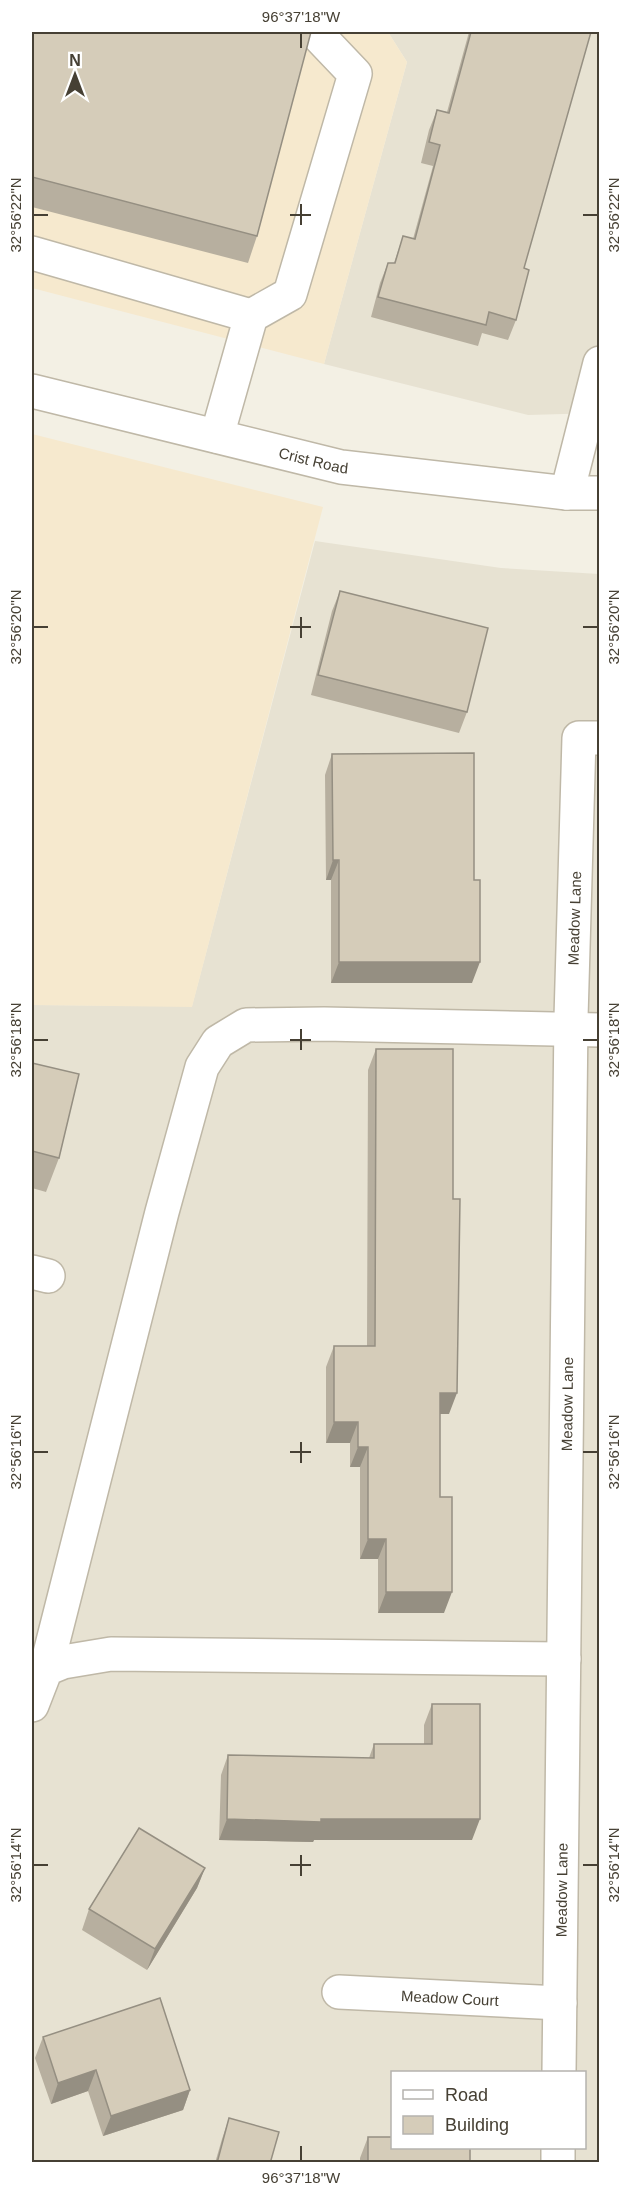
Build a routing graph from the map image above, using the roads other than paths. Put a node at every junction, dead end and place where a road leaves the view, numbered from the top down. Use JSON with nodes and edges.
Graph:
{"nodes":[{"id":1,"x":315,"y":32,"type":"edge"},
{"id":2,"x":32,"y":253,"type":"edge"},
{"id":3,"x":251,"y":316,"type":"junction"},
{"id":4,"x":600,"y":363,"type":"edge"},
{"id":5,"x":32,"y":393,"type":"edge"},
{"id":6,"x":218,"y":436,"type":"junction"},
{"id":7,"x":567,"y":493,"type":"junction"},
{"id":8,"x":600,"y":494,"type":"edge"},
{"id":9,"x":590,"y":738,"type":"edge"},
{"id":10,"x":585,"y":1030,"type":"edge"},
{"id":11,"x":564,"y":1659,"type":"junction"},
{"id":12,"x":46,"y":1669,"type":"junction"},
{"id":13,"x":32,"y":1705,"type":"edge"},
{"id":14,"x":339,"y":1992,"type":"dead end"},
{"id":15,"x":560,"y":2003,"type":"junction"},
{"id":16,"x":559,"y":2071,"type":"edge"}],
"edges":[{"from":1,"to":3,"type":"street"},
{"from":2,"to":3,"type":"street"},
{"from":3,"to":6,"type":"street"},
{"from":4,"to":7,"type":"street"},
{"from":5,"to":6,"type":"street","name":"Crist Road"},
{"from":6,"to":7,"type":"street","name":"Crist Road"},
{"from":7,"to":8,"type":"street","name":"Crist Road"},
{"from":9,"to":10,"type":"street","name":"Meadow Lane"},
{"from":10,"to":11,"type":"street","name":"Meadow Lane"},
{"from":10,"to":12,"type":"street"},
{"from":11,"to":12,"type":"street"},
{"from":11,"to":15,"type":"street","name":"Meadow Lane"},
{"from":12,"to":13,"type":"street"},
{"from":14,"to":15,"type":"street","name":"Meadow Court"},
{"from":15,"to":16,"type":"street","name":"Meadow Lane"}]}
